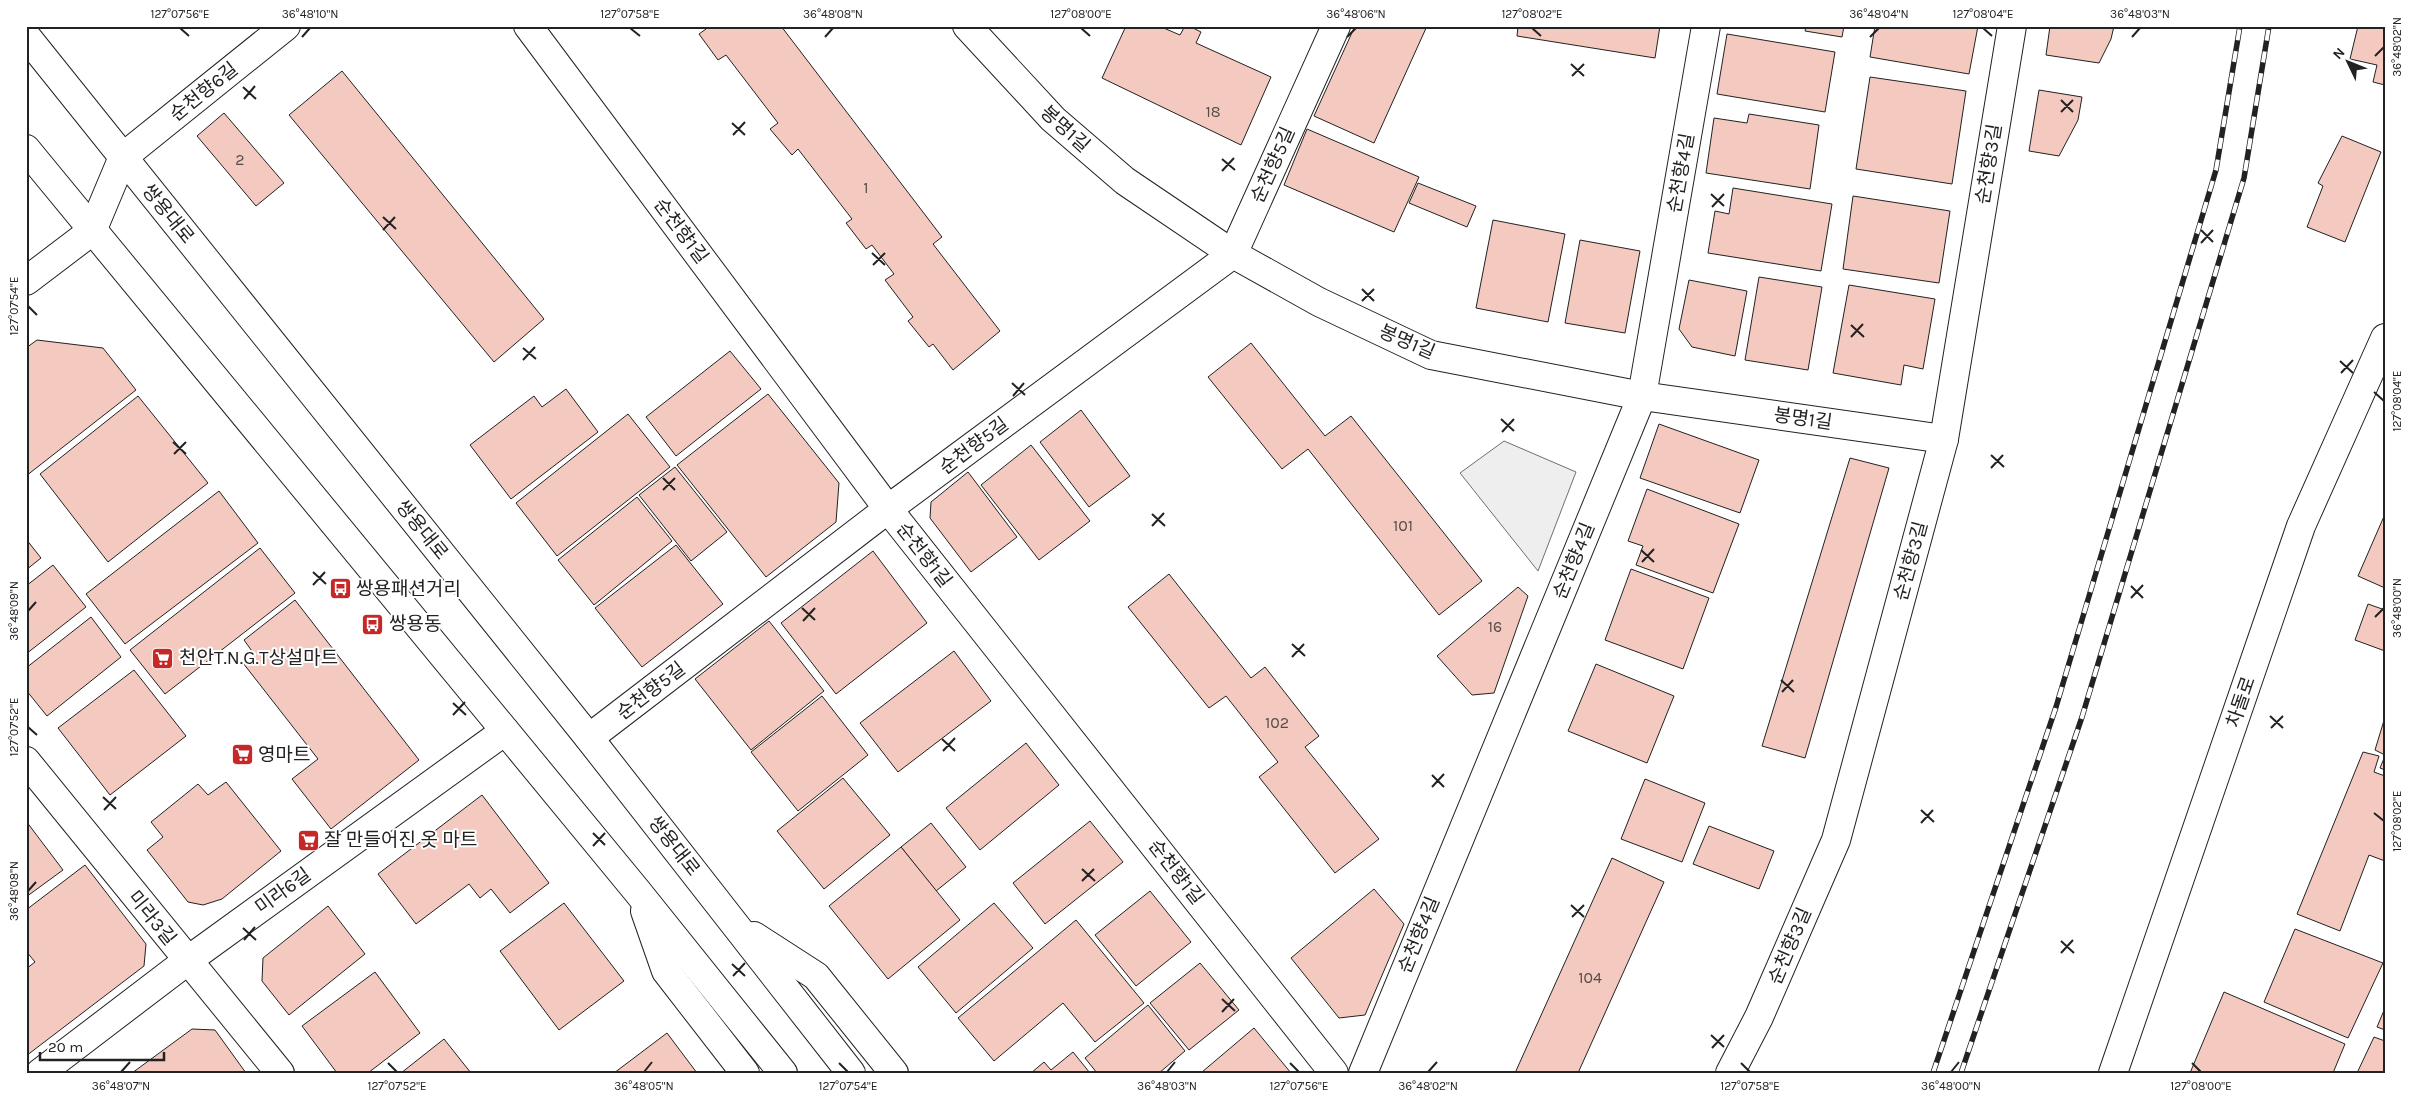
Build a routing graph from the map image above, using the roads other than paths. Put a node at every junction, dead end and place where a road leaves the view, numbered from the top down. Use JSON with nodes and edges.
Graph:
{"nodes":[{"id":1,"x":286,"y":26,"type":"edge"},
{"id":2,"x":528,"y":26,"type":"edge"},
{"id":3,"x":967,"y":26,"type":"edge"},
{"id":4,"x":1336,"y":26,"type":"edge"},
{"id":5,"x":1706,"y":26,"type":"edge"},
{"id":6,"x":2012,"y":26,"type":"edge"},
{"id":7,"x":26,"y":36,"type":"edge"},
{"id":8,"x":26,"y":149,"type":"edge"},
{"id":9,"x":123,"y":157,"type":"junction"},
{"id":10,"x":92,"y":231,"type":"junction"},
{"id":11,"x":1233,"y":254,"type":"junction"},
{"id":12,"x":26,"y":281,"type":"edge"},
{"id":13,"x":2385,"y":338,"type":"edge"},
{"id":14,"x":1642,"y":396,"type":"junction"},
{"id":15,"x":1944,"y":439,"type":"junction"},
{"id":16,"x":888,"y":509,"type":"junction"},
{"id":17,"x":505,"y":731,"type":"junction"},
{"id":18,"x":589,"y":738,"type":"junction"},
{"id":19,"x":26,"y":761,"type":"edge"},
{"id":20,"x":637,"y":891,"type":"junction"},
{"id":21,"x":735,"y":924,"type":"junction"},
{"id":22,"x":187,"y":961,"type":"junction"},
{"id":23,"x":40,"y":1073,"type":"edge"},
{"id":24,"x":280,"y":1073,"type":"edge"},
{"id":25,"x":745,"y":1073,"type":"edge"},
{"id":26,"x":783,"y":1073,"type":"edge"},
{"id":27,"x":851,"y":1073,"type":"edge"},
{"id":28,"x":894,"y":1073,"type":"edge"},
{"id":29,"x":1334,"y":1073,"type":"edge"},
{"id":30,"x":1363,"y":1073,"type":"edge"},
{"id":31,"x":1730,"y":1073,"type":"edge"},
{"id":32,"x":2113,"y":1073,"type":"edge"}],
"edges":[{"from":1,"to":9,"type":"street","name":"순천향6길"},
{"from":2,"to":16,"type":"street","name":"순천향1길"},
{"from":3,"to":11,"type":"street","name":"봉명1길"},
{"from":4,"to":11,"type":"street","name":"순천향5길"},
{"from":5,"to":14,"type":"street","name":"순천향4길"},
{"from":6,"to":15,"type":"street","name":"순천향3길"},
{"from":7,"to":9,"type":"street","name":"쌍용대로"},
{"from":8,"to":10,"type":"street"},
{"from":9,"to":10,"type":"street"},
{"from":9,"to":18,"type":"street","name":"쌍용대로"},
{"from":10,"to":12,"type":"street"},
{"from":10,"to":17,"type":"street"},
{"from":11,"to":14,"type":"street","name":"봉명1길"},
{"from":11,"to":16,"type":"street","name":"순천향5길"},
{"from":13,"to":32,"type":"street","name":"차돌로"},
{"from":14,"to":15,"type":"street","name":"봉명1길"},
{"from":14,"to":30,"type":"street","name":"순천향4길"},
{"from":15,"to":31,"type":"street","name":"순천향3길"},
{"from":16,"to":18,"type":"street","name":"순천향5길"},
{"from":16,"to":29,"type":"street","name":"순천향1길"},
{"from":17,"to":20,"type":"street"},
{"from":17,"to":22,"type":"street","name":"미라6길"},
{"from":18,"to":21,"type":"street","name":"쌍용대로"},
{"from":19,"to":22,"type":"street","name":"미라3길"},
{"from":20,"to":25,"type":"street"},
{"from":20,"to":26,"type":"street"},
{"from":21,"to":27,"type":"street","name":"쌍용대로"},
{"from":21,"to":28,"type":"street"},
{"from":22,"to":23,"type":"street","name":"미라6길"},
{"from":22,"to":24,"type":"street","name":"미라3길"}]}
